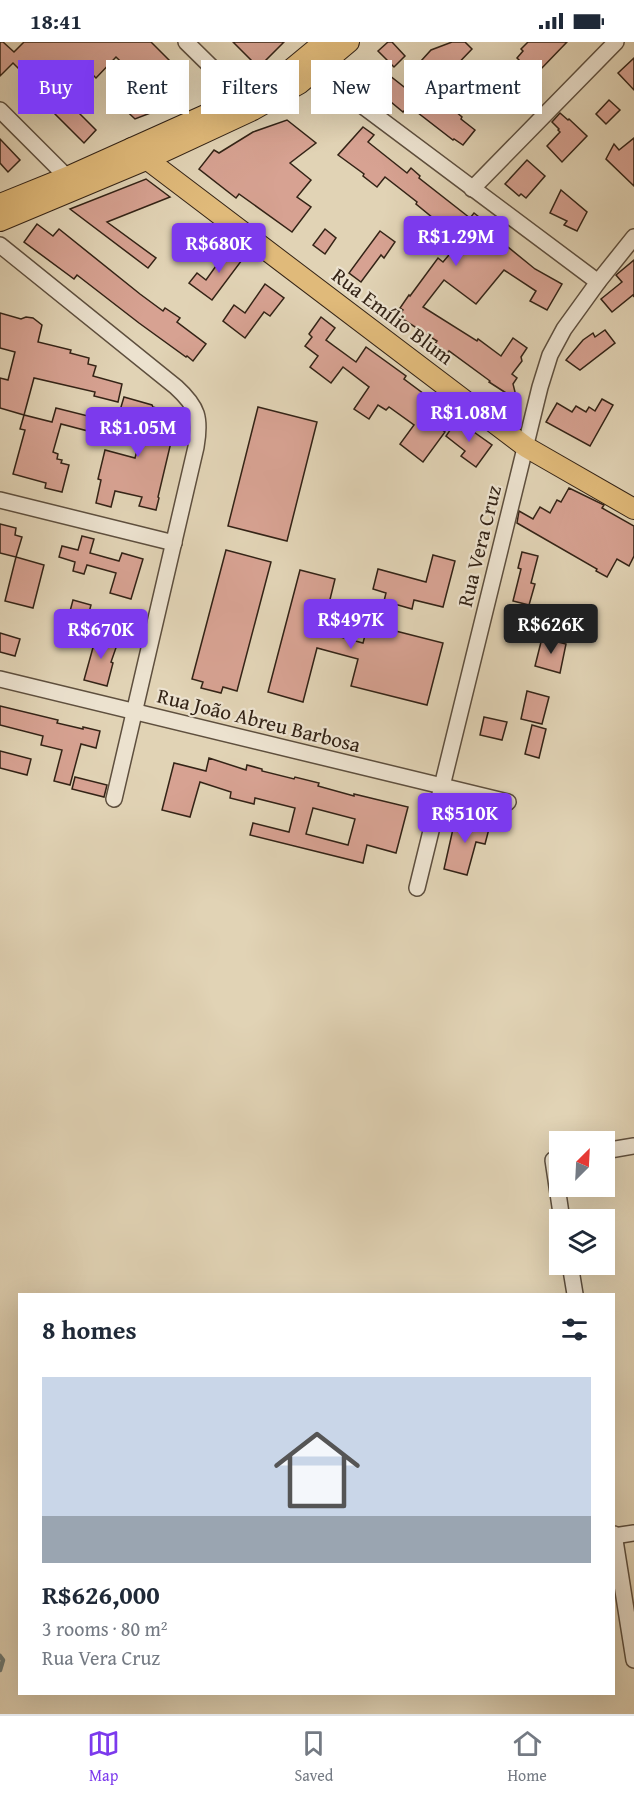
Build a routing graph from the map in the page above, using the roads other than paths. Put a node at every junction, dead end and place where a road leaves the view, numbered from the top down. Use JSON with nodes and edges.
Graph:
{"nodes":[{"id":1,"x":186,"y":42,"type":"edge"},
{"id":2,"x":324,"y":42,"type":"edge"},
{"id":3,"x":349,"y":42,"type":"edge"},
{"id":4,"x":616,"y":42,"type":"edge"},
{"id":5,"x":204,"y":60,"type":"edge"},
{"id":6,"x":329,"y":60,"type":"edge"},
{"id":7,"x":299,"y":62,"type":"edge"},
{"id":8,"x":311,"y":75,"type":"edge"},
{"id":9,"x":0,"y":110,"type":"edge"},
{"id":10,"x":214,"y":114,"type":"edge"},
{"id":11,"x":373,"y":114,"type":"edge"},
{"id":12,"x":140,"y":154,"type":"junction"},
{"id":13,"x":67,"y":177,"type":"junction"},
{"id":14,"x":472,"y":189,"type":"junction"},
{"id":15,"x":0,"y":204,"type":"edge"},
{"id":16,"x":0,"y":221,"type":"edge"},
{"id":17,"x":634,"y":237,"type":"edge"},
{"id":18,"x":0,"y":245,"type":"edge"},
{"id":19,"x":598,"y":282,"type":"junction"},
{"id":20,"x":525,"y":447,"type":"junction"},
{"id":21,"x":0,"y":500,"type":"edge"},
{"id":22,"x":634,"y":509,"type":"edge"},
{"id":23,"x":174,"y":543,"type":"junction"},
{"id":24,"x":0,"y":679,"type":"edge"},
{"id":25,"x":135,"y":712,"type":"junction"},
{"id":26,"x":442,"y":786,"type":"junction"},
{"id":27,"x":114,"y":799,"type":"dead end"},
{"id":28,"x":508,"y":802,"type":"dead end"},
{"id":29,"x":417,"y":888,"type":"dead end"},
{"id":30,"x":634,"y":1146,"type":"edge"},
{"id":31,"x":615,"y":1149,"type":"edge"},
{"id":32,"x":571,"y":1275,"type":"edge"},
{"id":33,"x":574,"y":1293,"type":"edge"},
{"id":34,"x":634,"y":1533,"type":"edge"},
{"id":35,"x":615,"y":1535,"type":"edge"},
{"id":36,"x":615,"y":1541,"type":"edge"},
{"id":37,"x":634,"y":1660,"type":"edge"}],
"edges":[{"from":1,"to":5,"type":"street"},
{"from":2,"to":7,"type":"main road"},
{"from":3,"to":6,"type":"main road"},
{"from":4,"to":14,"type":"street"},
{"from":8,"to":12,"type":"main road"},
{"from":9,"to":13,"type":"street"},
{"from":10,"to":12,"type":"main road"},
{"from":11,"to":14,"type":"street"},
{"from":12,"to":13,"type":"main road"},
{"from":12,"to":16,"type":"main road"},
{"from":12,"to":20,"type":"main road","name":"Rua Emílio Blum"},
{"from":13,"to":15,"type":"main road"},
{"from":14,"to":19,"type":"street"},
{"from":17,"to":19,"type":"street","name":"Rua Vera Cruz"},
{"from":18,"to":23,"type":"street"},
{"from":19,"to":20,"type":"street","name":"Rua Vera Cruz"},
{"from":20,"to":22,"type":"main road","name":"Rua Emílio Blum"},
{"from":20,"to":26,"type":"street","name":"Rua Vera Cruz"},
{"from":21,"to":23,"type":"street"},
{"from":23,"to":25,"type":"street"},
{"from":24,"to":25,"type":"street","name":"Rua João Abreu Barbosa"},
{"from":25,"to":26,"type":"street","name":"Rua João Abreu Barbosa"},
{"from":25,"to":27,"type":"street"},
{"from":26,"to":28,"type":"street","name":"Rua João Abreu Barbosa"},
{"from":26,"to":29,"type":"street","name":"Rua Vera Cruz"},
{"from":30,"to":31,"type":"street"},
{"from":32,"to":33,"type":"street"},
{"from":34,"to":35,"type":"street"},
{"from":36,"to":37,"type":"street"}]}
